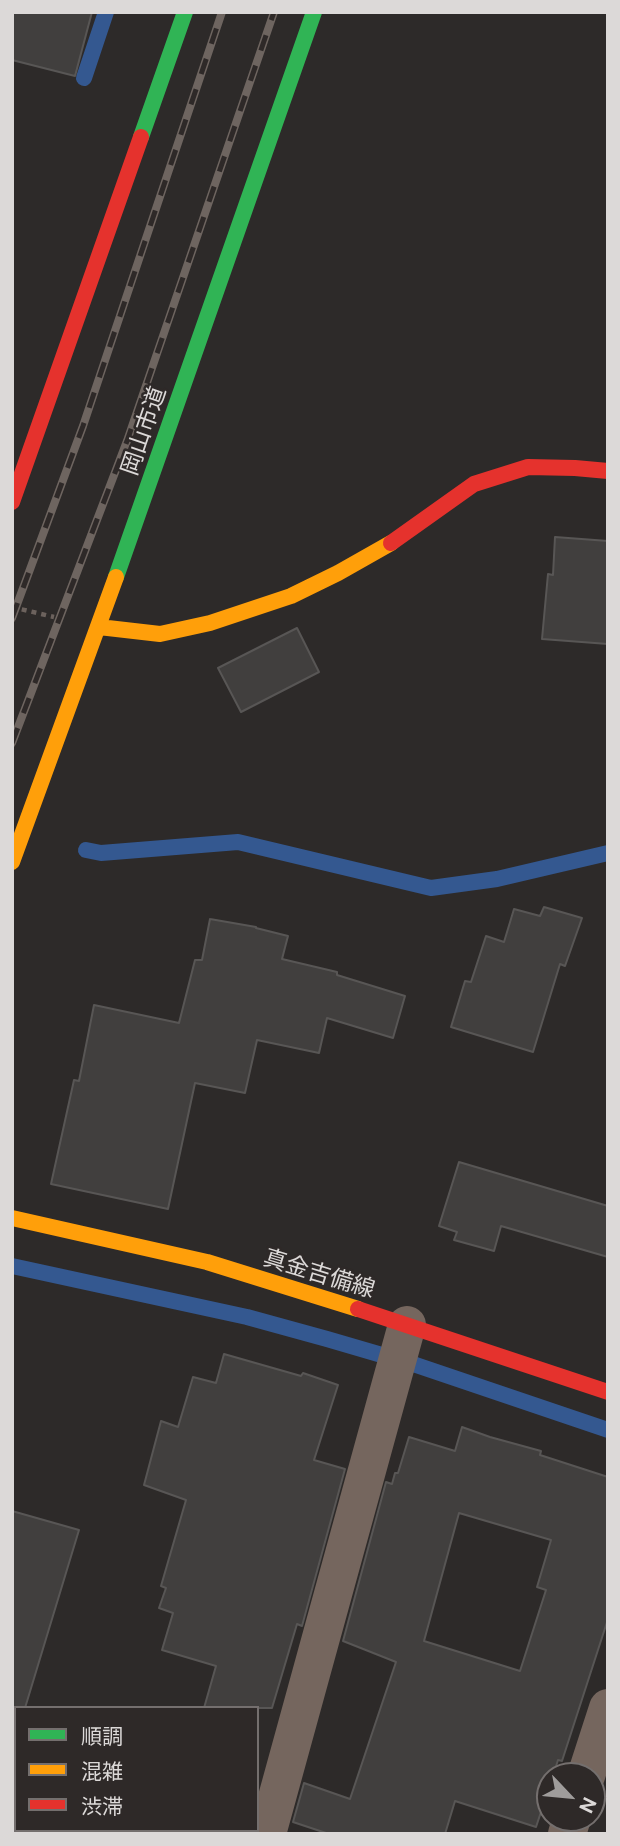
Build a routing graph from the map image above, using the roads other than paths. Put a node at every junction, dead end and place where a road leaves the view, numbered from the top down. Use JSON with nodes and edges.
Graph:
{"nodes":[{"id":1,"x":185,"y":12,"type":"edge"},
{"id":2,"x":314,"y":12,"type":"edge"},
{"id":3,"x":608,"y":471,"type":"edge"},
{"id":4,"x":12,"y":502,"type":"edge"},
{"id":5,"x":99,"y":627,"type":"junction"},
{"id":6,"x":12,"y":862,"type":"edge"},
{"id":7,"x":12,"y":1218,"type":"edge"},
{"id":8,"x":400,"y":1352,"type":"junction"},
{"id":9,"x":608,"y":1392,"type":"edge"},
{"id":10,"x":608,"y":1708,"type":"edge"},
{"id":11,"x":591,"y":1762,"type":"edge"},
{"id":12,"x":267,"y":1834,"type":"edge"}],
"edges":[{"from":1,"to":4,"type":"street"},
{"from":2,"to":5,"type":"street","name":"岡山市道"},
{"from":3,"to":5,"type":"street"},
{"from":5,"to":6,"type":"street","name":"岡山市道"},
{"from":7,"to":8,"type":"street","name":"真金吉備線"},
{"from":8,"to":9,"type":"street","name":"真金吉備線"},
{"from":8,"to":12,"type":"street"},
{"from":10,"to":11,"type":"street"}]}
